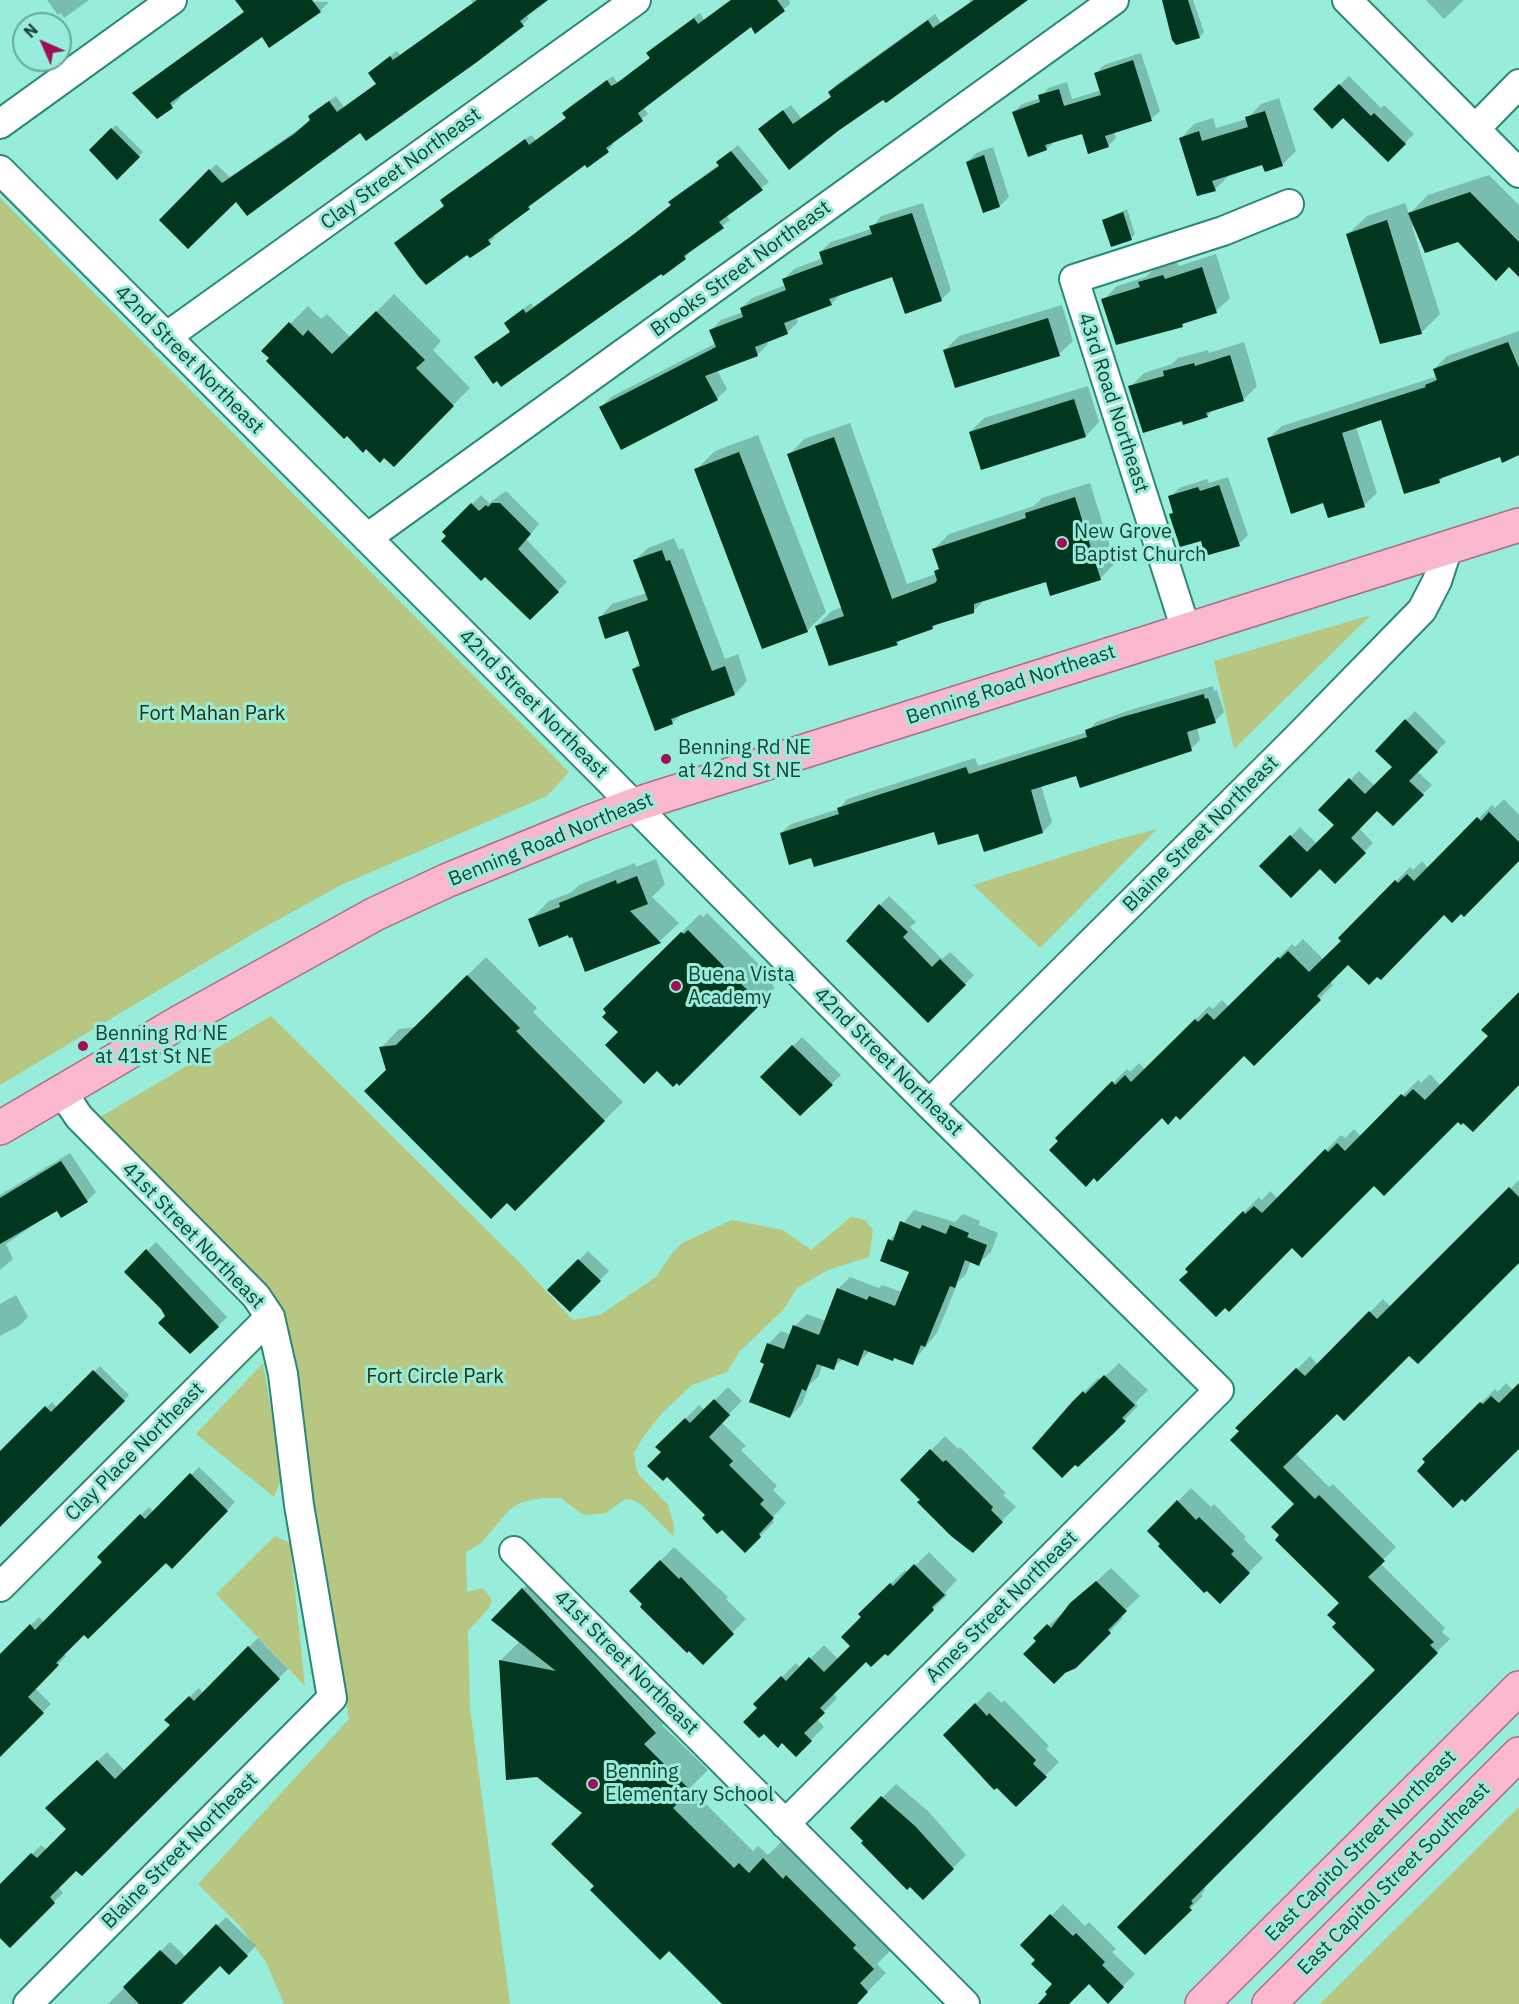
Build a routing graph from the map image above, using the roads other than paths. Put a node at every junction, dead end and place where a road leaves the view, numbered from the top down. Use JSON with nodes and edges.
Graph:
{"nodes":[{"id":1,"x":172,"y":0,"type":"edge"},
{"id":2,"x":636,"y":0,"type":"edge"},
{"id":3,"x":1114,"y":0,"type":"edge"},
{"id":4,"x":1347,"y":0,"type":"edge"},
{"id":5,"x":1519,"y":84,"type":"edge"},
{"id":6,"x":0,"y":124,"type":"edge"},
{"id":7,"x":1475,"y":129,"type":"junction"},
{"id":8,"x":0,"y":170,"type":"edge"},
{"id":9,"x":1519,"y":173,"type":"edge"},
{"id":10,"x":1289,"y":204,"type":"dead end"},
{"id":11,"x":166,"y":337,"type":"junction"},
{"id":12,"x":1519,"y":525,"type":"edge"},
{"id":13,"x":367,"y":538,"type":"junction"},
{"id":14,"x":1448,"y":547,"type":"junction"},
{"id":15,"x":1186,"y":630,"type":"junction"},
{"id":16,"x":634,"y":805,"type":"junction"},
{"id":17,"x":62,"y":1092,"type":"junction"},
{"id":18,"x":929,"y":1104,"type":"junction"},
{"id":19,"x":0,"y":1128,"type":"edge"},
{"id":20,"x":270,"y":1317,"type":"junction"},
{"id":21,"x":1219,"y":1390,"type":"joint"},
{"id":22,"x":514,"y":1551,"type":"dead end"},
{"id":23,"x":0,"y":1587,"type":"edge"},
{"id":24,"x":1519,"y":1688,"type":"edge"},
{"id":25,"x":332,"y":1698,"type":"joint"},
{"id":26,"x":1519,"y":1754,"type":"edge"},
{"id":27,"x":785,"y":1824,"type":"junction"},
{"id":28,"x":28,"y":2004,"type":"edge"},
{"id":29,"x":965,"y":2004,"type":"edge"},
{"id":30,"x":1202,"y":2004,"type":"edge"},
{"id":31,"x":1269,"y":2004,"type":"edge"}],
"edges":[{"from":1,"to":6,"type":"street"},
{"from":2,"to":11,"type":"street","name":"Clay Street Northeast"},
{"from":3,"to":13,"type":"street","name":"Brooks Street Northeast"},
{"from":4,"to":7,"type":"street"},
{"from":5,"to":7,"type":"street"},
{"from":7,"to":9,"type":"street"},
{"from":8,"to":11,"type":"street","name":"42nd Street Northeast"},
{"from":10,"to":15,"type":"street","name":"43rd Road Northeast"},
{"from":11,"to":13,"type":"street","name":"42nd Street Northeast"},
{"from":12,"to":14,"type":"main road","name":"Benning Road Northeast"},
{"from":13,"to":16,"type":"street","name":"42nd Street Northeast"},
{"from":14,"to":15,"type":"main road","name":"Benning Road Northeast"},
{"from":14,"to":18,"type":"street","name":"Blaine Street Northeast"},
{"from":15,"to":16,"type":"main road","name":"Benning Road Northeast"},
{"from":16,"to":17,"type":"main road","name":"Benning Road Northeast"},
{"from":16,"to":18,"type":"street","name":"42nd Street Northeast"},
{"from":17,"to":19,"type":"main road","name":"Benning Road Northeast"},
{"from":17,"to":20,"type":"street","name":"41st Street Northeast"},
{"from":18,"to":21,"type":"street","name":"42nd Street Northeast"},
{"from":20,"to":23,"type":"street","name":"Clay Place Northeast"},
{"from":20,"to":25,"type":"street","name":"41st Street Northeast"},
{"from":21,"to":27,"type":"street","name":"Ames Street Northeast"},
{"from":22,"to":27,"type":"street","name":"41st Street Northeast"},
{"from":24,"to":30,"type":"main road","name":"East Capitol Street Northeast"},
{"from":25,"to":28,"type":"street","name":"Blaine Street Northeast"},
{"from":26,"to":31,"type":"main road","name":"East Capitol Street Southeast"},
{"from":27,"to":29,"type":"street","name":"41st Street Northeast"}]}
